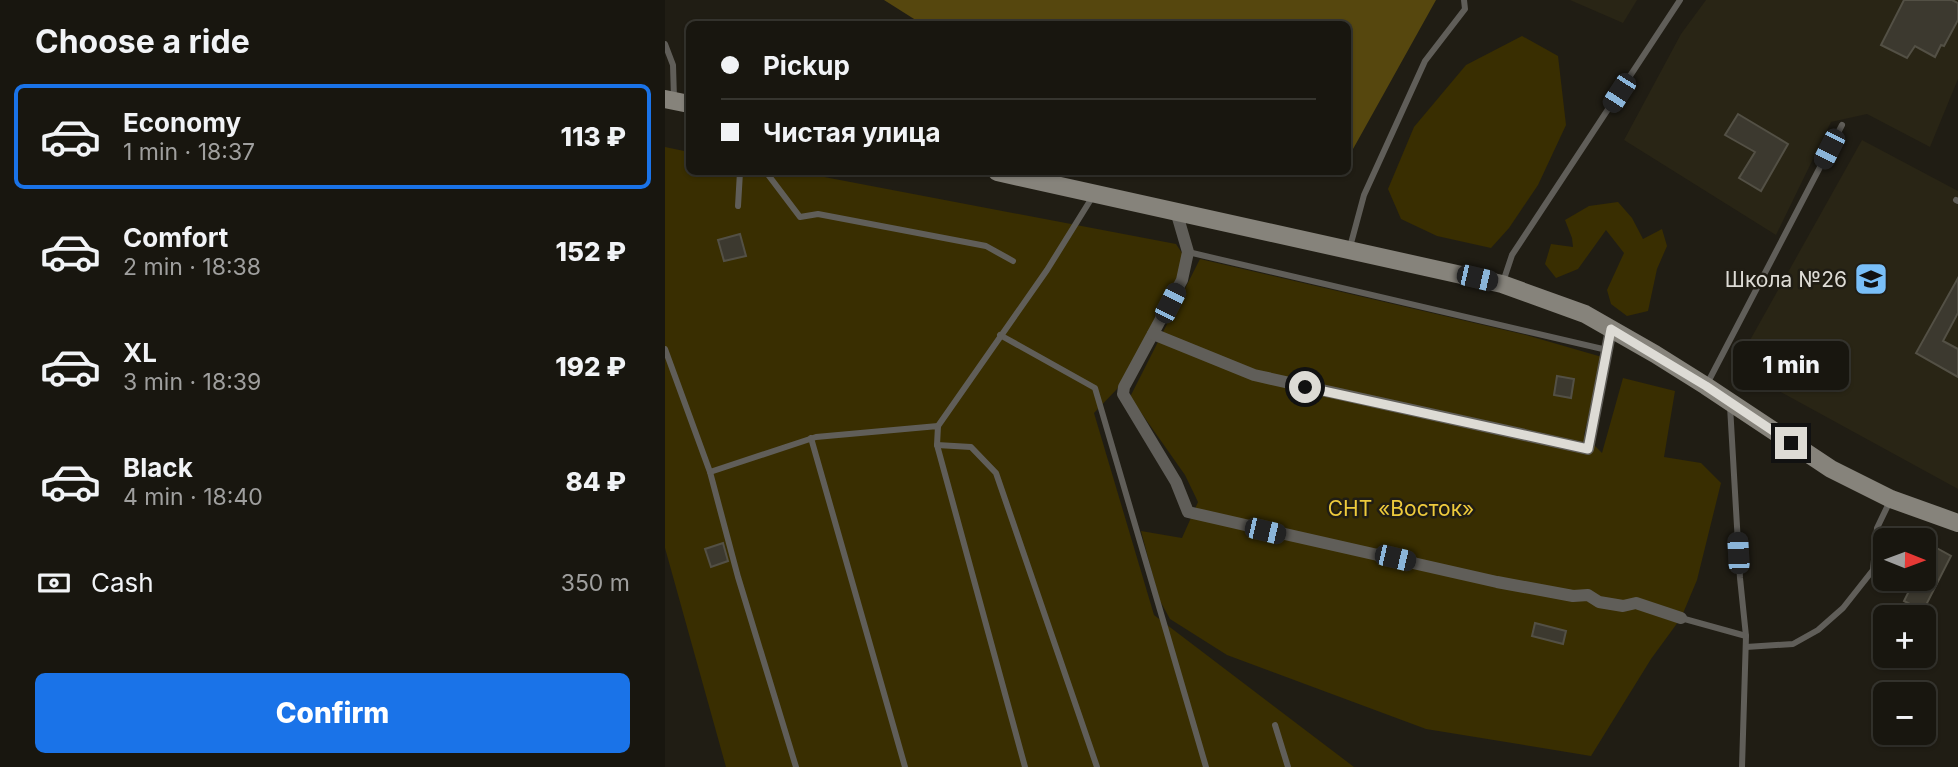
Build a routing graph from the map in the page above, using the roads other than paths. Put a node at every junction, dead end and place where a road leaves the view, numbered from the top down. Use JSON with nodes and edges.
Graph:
{"nodes":[{"id":1,"x":1464,"y":0,"type":"edge"},
{"id":2,"x":1680,"y":0,"type":"edge"},
{"id":3,"x":665,"y":44,"type":"edge"},
{"id":4,"x":676,"y":101,"type":"edge"},
{"id":5,"x":1842,"y":125,"type":"dead end"},
{"id":6,"x":740,"y":175,"type":"edge"},
{"id":7,"x":768,"y":175,"type":"edge"},
{"id":8,"x":1011,"y":175,"type":"edge"},
{"id":9,"x":1095,"y":193,"type":"junction"},
{"id":10,"x":738,"y":206,"type":"dead end"},
{"id":11,"x":1176,"y":211,"type":"junction"},
{"id":12,"x":1350,"y":249,"type":"junction"},
{"id":13,"x":1188,"y":252,"type":"junction"},
{"id":14,"x":1013,"y":261,"type":"dead end"},
{"id":15,"x":1502,"y":284,"type":"junction"},
{"id":16,"x":1611,"y":329,"type":"junction"},
{"id":17,"x":1153,"y":334,"type":"junction"},
{"id":18,"x":1000,"y":335,"type":"junction"},
{"id":19,"x":665,"y":349,"type":"edge"},
{"id":20,"x":1607,"y":350,"type":"junction"},
{"id":21,"x":1706,"y":386,"type":"junction"},
{"id":22,"x":1730,"y":403,"type":"junction"},
{"id":23,"x":938,"y":426,"type":"junction"},
{"id":24,"x":811,"y":438,"type":"junction"},
{"id":25,"x":937,"y":445,"type":"junction"},
{"id":26,"x":710,"y":472,"type":"junction"},
{"id":27,"x":1891,"y":499,"type":"junction"},
{"id":28,"x":1958,"y":523,"type":"edge"},
{"id":29,"x":1681,"y":618,"type":"joint"},
{"id":30,"x":1746,"y":636,"type":"junction"},
{"id":31,"x":1746,"y":647,"type":"junction"},
{"id":32,"x":1275,"y":725,"type":"dead end"},
{"id":33,"x":796,"y":767,"type":"edge"},
{"id":34,"x":905,"y":767,"type":"edge"},
{"id":35,"x":1025,"y":767,"type":"edge"},
{"id":36,"x":1097,"y":767,"type":"edge"},
{"id":37,"x":1206,"y":767,"type":"edge"},
{"id":38,"x":1288,"y":767,"type":"edge"},
{"id":39,"x":1742,"y":767,"type":"edge"}],
"edges":[{"from":1,"to":12,"type":"lane"},
{"from":2,"to":15,"type":"lane"},
{"from":3,"to":4,"type":"lane"},
{"from":5,"to":21,"type":"lane"},
{"from":6,"to":10,"type":"lane"},
{"from":7,"to":14,"type":"lane"},
{"from":8,"to":9,"type":"main road"},
{"from":9,"to":11,"type":"main road"},
{"from":9,"to":18,"type":"lane"},
{"from":11,"to":12,"type":"main road"},
{"from":11,"to":13,"type":"street"},
{"from":12,"to":15,"type":"main road"},
{"from":13,"to":17,"type":"street"},
{"from":13,"to":20,"type":"lane"},
{"from":15,"to":16,"type":"main road"},
{"from":16,"to":20,"type":"street"},
{"from":16,"to":21,"type":"main road"},
{"from":17,"to":20,"type":"street"},
{"from":17,"to":29,"type":"street"},
{"from":18,"to":23,"type":"lane"},
{"from":18,"to":37,"type":"lane"},
{"from":19,"to":26,"type":"lane"},
{"from":21,"to":22,"type":"main road"},
{"from":22,"to":27,"type":"main road"},
{"from":22,"to":30,"type":"lane"},
{"from":23,"to":24,"type":"lane"},
{"from":23,"to":25,"type":"lane"},
{"from":24,"to":26,"type":"lane"},
{"from":24,"to":34,"type":"lane"},
{"from":25,"to":35,"type":"lane"},
{"from":25,"to":36,"type":"lane"},
{"from":26,"to":33,"type":"lane"},
{"from":27,"to":28,"type":"main road"},
{"from":27,"to":31,"type":"lane"},
{"from":29,"to":30,"type":"lane"},
{"from":30,"to":31,"type":"lane"},
{"from":31,"to":39,"type":"lane"},
{"from":32,"to":38,"type":"lane"}]}
